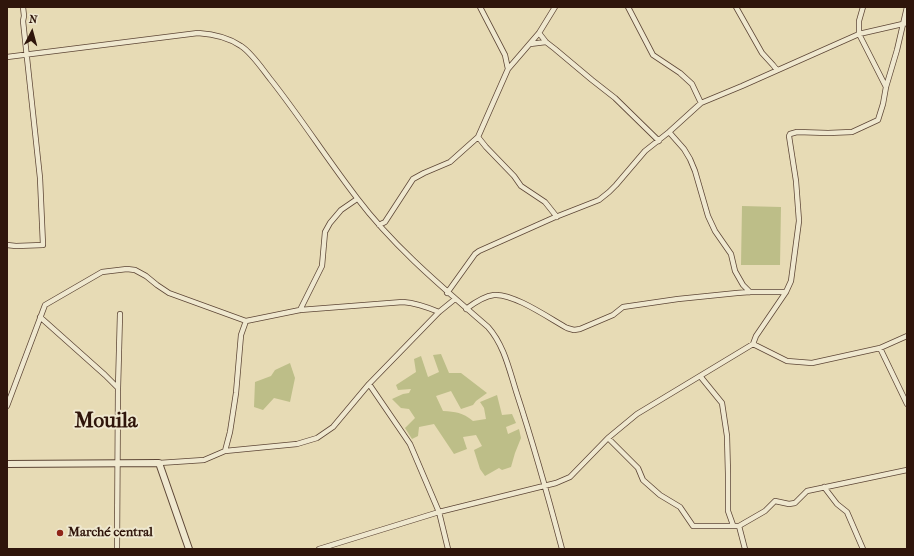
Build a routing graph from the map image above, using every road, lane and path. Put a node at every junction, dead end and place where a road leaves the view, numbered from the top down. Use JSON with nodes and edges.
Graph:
{"nodes":[{"id":1,"x":23,"y":7,"type":"edge"},
{"id":2,"x":480,"y":7,"type":"edge"},
{"id":3,"x":555,"y":7,"type":"edge"},
{"id":4,"x":628,"y":7,"type":"edge"},
{"id":5,"x":736,"y":7,"type":"edge"},
{"id":6,"x":862,"y":7,"type":"edge"},
{"id":7,"x":907,"y":7,"type":"edge"},
{"id":8,"x":905,"y":23,"type":"edge"},
{"id":9,"x":539,"y":33,"type":"junction"},
{"id":10,"x":859,"y":34,"type":"junction"},
{"id":11,"x":546,"y":42,"type":"junction"},
{"id":12,"x":530,"y":44,"type":"junction"},
{"id":13,"x":27,"y":55,"type":"junction"},
{"id":14,"x":7,"y":57,"type":"edge"},
{"id":15,"x":508,"y":69,"type":"junction"},
{"id":16,"x":777,"y":70,"type":"junction"},
{"id":17,"x":886,"y":87,"type":"junction"},
{"id":18,"x":702,"y":103,"type":"junction"},
{"id":19,"x":669,"y":132,"type":"junction"},
{"id":20,"x":478,"y":137,"type":"junction"},
{"id":21,"x":659,"y":141,"type":"junction"},
{"id":22,"x":357,"y":199,"type":"junction"},
{"id":23,"x":557,"y":217,"type":"junction"},
{"id":24,"x":379,"y":225,"type":"junction"},
{"id":25,"x":7,"y":245,"type":"edge"},
{"id":26,"x":750,"y":292,"type":"junction"},
{"id":27,"x":786,"y":292,"type":"junction"},
{"id":28,"x":447,"y":293,"type":"junction"},
{"id":29,"x":455,"y":299,"type":"junction"},
{"id":30,"x":466,"y":309,"type":"junction"},
{"id":31,"x":300,"y":310,"type":"junction"},
{"id":32,"x":439,"y":312,"type":"junction"},
{"id":33,"x":120,"y":314,"type":"dead end"},
{"id":34,"x":40,"y":317,"type":"junction"},
{"id":35,"x":246,"y":321,"type":"junction"},
{"id":36,"x":907,"y":336,"type":"edge"},
{"id":37,"x":753,"y":344,"type":"junction"},
{"id":38,"x":880,"y":348,"type":"junction"},
{"id":39,"x":700,"y":376,"type":"junction"},
{"id":40,"x":369,"y":384,"type":"junction"},
{"id":41,"x":118,"y":388,"type":"junction"},
{"id":42,"x":907,"y":404,"type":"edge"},
{"id":43,"x":7,"y":406,"type":"edge"},
{"id":44,"x":608,"y":438,"type":"junction"},
{"id":45,"x":225,"y":451,"type":"junction"},
{"id":46,"x":118,"y":463,"type":"junction"},
{"id":47,"x":159,"y":463,"type":"junction"},
{"id":48,"x":7,"y":464,"type":"edge"},
{"id":49,"x":907,"y":470,"type":"edge"},
{"id":50,"x":545,"y":485,"type":"junction"},
{"id":51,"x":824,"y":488,"type":"junction"},
{"id":52,"x":439,"y":512,"type":"junction"},
{"id":53,"x":733,"y":525,"type":"junction"},
{"id":54,"x":739,"y":526,"type":"junction"},
{"id":55,"x":117,"y":549,"type":"edge"},
{"id":56,"x":189,"y":549,"type":"edge"},
{"id":57,"x":319,"y":549,"type":"edge"},
{"id":58,"x":448,"y":549,"type":"edge"},
{"id":59,"x":562,"y":549,"type":"edge"},
{"id":60,"x":744,"y":549,"type":"edge"},
{"id":61,"x":863,"y":549,"type":"edge"}],
"edges":[{"from":1,"to":13,"type":"street"},
{"from":2,"to":15,"type":"street"},
{"from":3,"to":9,"type":"street"},
{"from":4,"to":18,"type":"street"},
{"from":5,"to":16,"type":"street"},
{"from":6,"to":10,"type":"street"},
{"from":7,"to":8,"type":"street"},
{"from":8,"to":10,"type":"street"},
{"from":8,"to":17,"type":"street"},
{"from":9,"to":11,"type":"street"},
{"from":9,"to":12,"type":"street"},
{"from":10,"to":16,"type":"street"},
{"from":10,"to":17,"type":"street"},
{"from":11,"to":12,"type":"street"},
{"from":11,"to":21,"type":"street"},
{"from":12,"to":15,"type":"street"},
{"from":13,"to":14,"type":"street"},
{"from":13,"to":22,"type":"street"},
{"from":13,"to":25,"type":"street"},
{"from":15,"to":20,"type":"street"},
{"from":16,"to":18,"type":"street"},
{"from":17,"to":27,"type":"street"},
{"from":18,"to":19,"type":"street"},
{"from":19,"to":21,"type":"street"},
{"from":19,"to":26,"type":"street"},
{"from":20,"to":23,"type":"street"},
{"from":20,"to":24,"type":"street"},
{"from":21,"to":23,"type":"street"},
{"from":22,"to":24,"type":"street"},
{"from":22,"to":31,"type":"street"},
{"from":23,"to":28,"type":"street"},
{"from":24,"to":28,"type":"street"},
{"from":26,"to":27,"type":"street"},
{"from":26,"to":30,"type":"street"},
{"from":27,"to":37,"type":"street"},
{"from":28,"to":29,"type":"street"},
{"from":29,"to":30,"type":"street"},
{"from":29,"to":32,"type":"street"},
{"from":30,"to":50,"type":"street"},
{"from":31,"to":32,"type":"street"},
{"from":31,"to":35,"type":"street"},
{"from":32,"to":40,"type":"street"},
{"from":33,"to":41,"type":"street"},
{"from":34,"to":35,"type":"street"},
{"from":34,"to":41,"type":"street"},
{"from":34,"to":43,"type":"street"},
{"from":35,"to":45,"type":"street"},
{"from":36,"to":38,"type":"street"},
{"from":37,"to":38,"type":"street"},
{"from":37,"to":39,"type":"street"},
{"from":38,"to":42,"type":"street"},
{"from":39,"to":44,"type":"street"},
{"from":39,"to":53,"type":"street"},
{"from":40,"to":45,"type":"street"},
{"from":40,"to":52,"type":"street"},
{"from":41,"to":46,"type":"street"},
{"from":44,"to":50,"type":"street"},
{"from":44,"to":53,"type":"street"},
{"from":45,"to":47,"type":"street"},
{"from":46,"to":47,"type":"street"},
{"from":46,"to":48,"type":"street"},
{"from":46,"to":55,"type":"street"},
{"from":47,"to":56,"type":"street"},
{"from":49,"to":51,"type":"street"},
{"from":50,"to":52,"type":"street"},
{"from":50,"to":59,"type":"street"},
{"from":51,"to":54,"type":"street"},
{"from":51,"to":61,"type":"street"},
{"from":52,"to":57,"type":"street"},
{"from":52,"to":58,"type":"street"},
{"from":53,"to":54,"type":"street"},
{"from":54,"to":60,"type":"street"}]}
